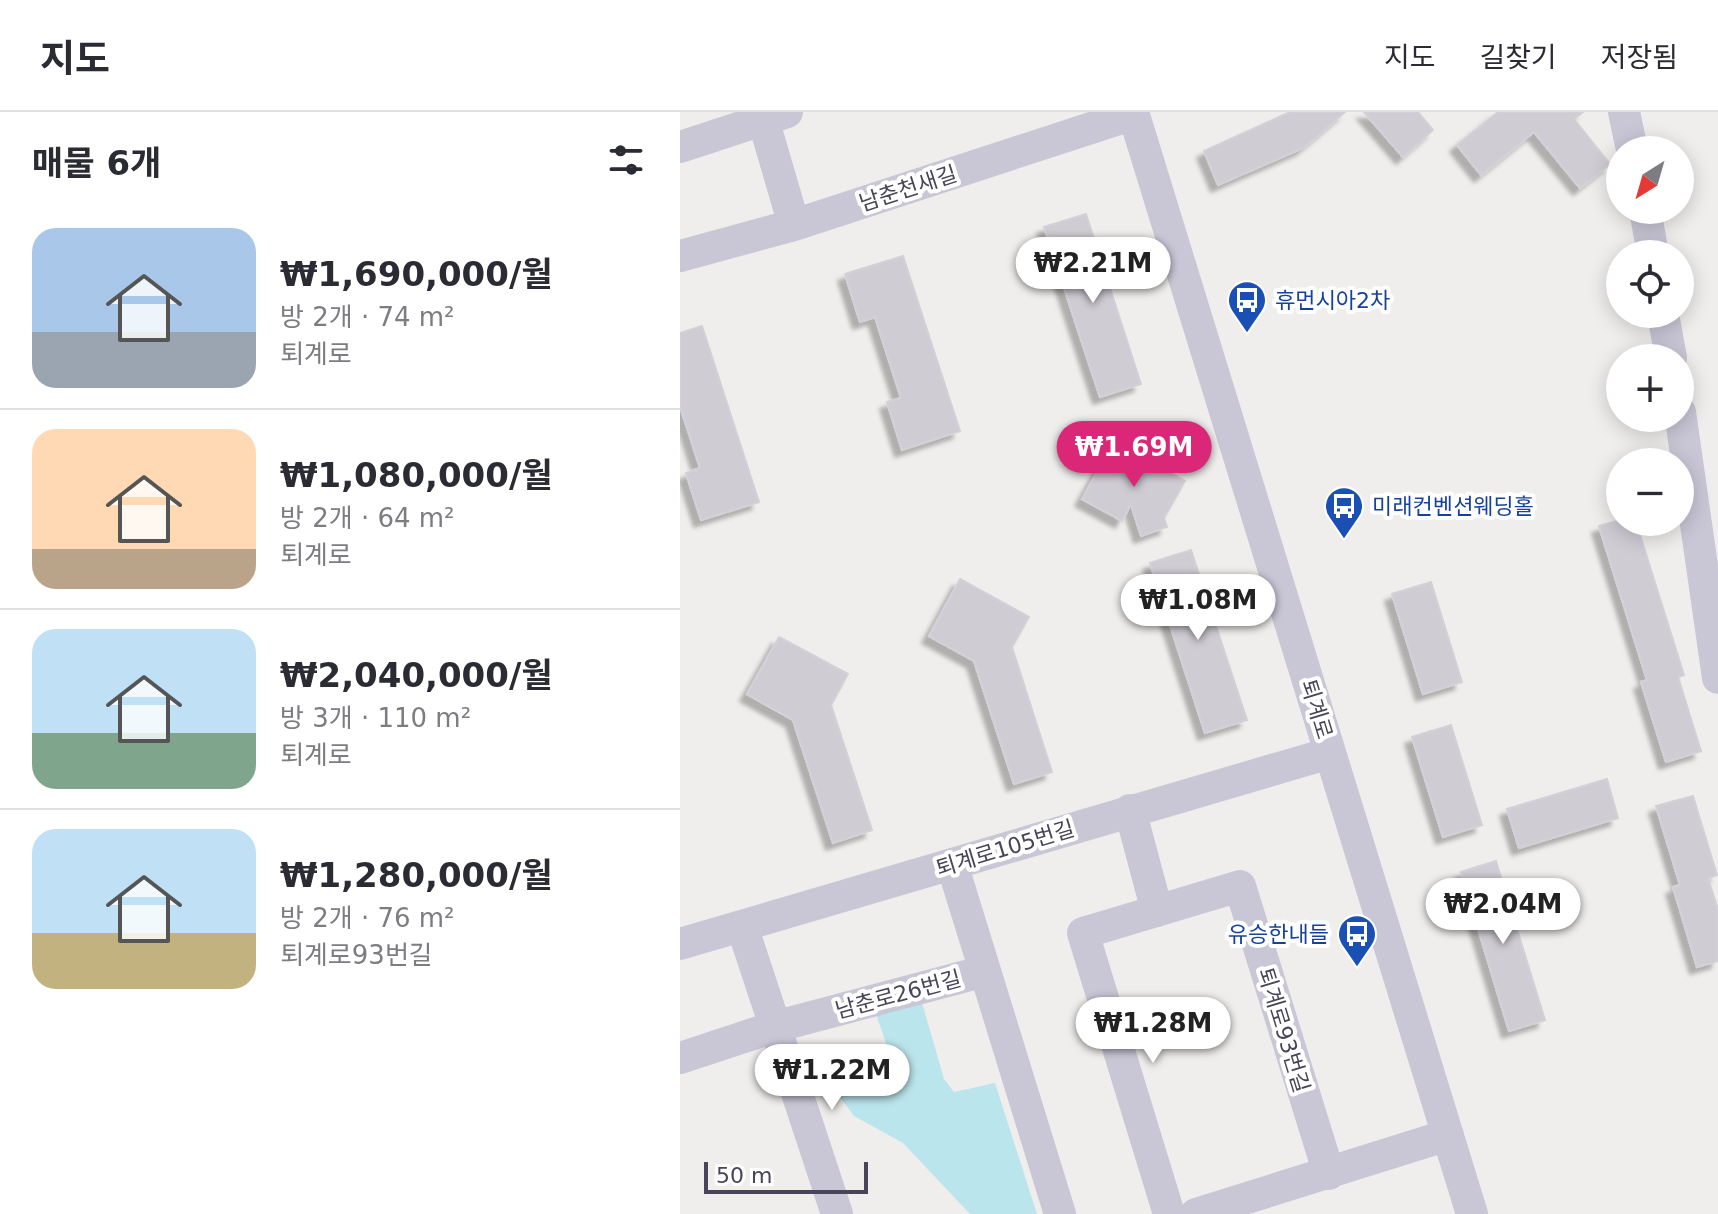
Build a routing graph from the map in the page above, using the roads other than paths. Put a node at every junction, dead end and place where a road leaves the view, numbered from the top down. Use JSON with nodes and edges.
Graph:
{"nodes":[{"id":1,"x":1624,"y":112,"type":"edge"},
{"id":2,"x":1134,"y":113,"type":"edge"},
{"id":3,"x":771,"y":114,"type":"edge"},
{"id":4,"x":1629,"y":136,"type":"edge"},
{"id":5,"x":680,"y":147,"type":"edge"},
{"id":6,"x":794,"y":225,"type":"junction"},
{"id":7,"x":680,"y":256,"type":"edge"},
{"id":8,"x":1683,"y":432,"type":"edge"},
{"id":9,"x":1718,"y":678,"type":"edge"},
{"id":10,"x":1330,"y":753,"type":"junction"},
{"id":11,"x":1130,"y":810,"type":"junction"},
{"id":12,"x":952,"y":864,"type":"junction"},
{"id":13,"x":1157,"y":911,"type":"junction"},
{"id":14,"x":742,"y":926,"type":"junction"},
{"id":15,"x":680,"y":944,"type":"edge"},
{"id":16,"x":985,"y":971,"type":"junction"},
{"id":17,"x":774,"y":1027,"type":"junction"},
{"id":18,"x":680,"y":1058,"type":"edge"},
{"id":19,"x":1448,"y":1135,"type":"junction"},
{"id":20,"x":1329,"y":1174,"type":"junction"},
{"id":21,"x":837,"y":1214,"type":"edge"},
{"id":22,"x":1060,"y":1214,"type":"edge"},
{"id":23,"x":1169,"y":1214,"type":"edge"},
{"id":24,"x":1196,"y":1214,"type":"edge"},
{"id":25,"x":1472,"y":1214,"type":"edge"}],
"edges":[{"from":1,"to":4,"type":"street"},
{"from":2,"to":6,"type":"street","name":"남춘천새길"},
{"from":2,"to":10,"type":"street","name":"퇴계로"},
{"from":3,"to":5,"type":"street"},
{"from":3,"to":6,"type":"street"},
{"from":6,"to":7,"type":"street","name":"남춘천새길"},
{"from":8,"to":9,"type":"street"},
{"from":10,"to":11,"type":"street","name":"퇴계로105번길"},
{"from":10,"to":19,"type":"street","name":"퇴계로"},
{"from":11,"to":12,"type":"street","name":"퇴계로105번길"},
{"from":11,"to":13,"type":"street"},
{"from":12,"to":14,"type":"street","name":"퇴계로105번길"},
{"from":12,"to":16,"type":"street","name":"남춘로26번길"},
{"from":13,"to":20,"type":"street","name":"퇴계로93번길"},
{"from":13,"to":23,"type":"street"},
{"from":14,"to":15,"type":"street","name":"퇴계로105번길"},
{"from":14,"to":17,"type":"street"},
{"from":16,"to":17,"type":"street","name":"남춘로26번길"},
{"from":16,"to":22,"type":"street","name":"남춘로26번길"},
{"from":17,"to":18,"type":"street"},
{"from":17,"to":21,"type":"street"},
{"from":19,"to":20,"type":"street"},
{"from":19,"to":25,"type":"street","name":"퇴계로"},
{"from":20,"to":24,"type":"street"}]}
